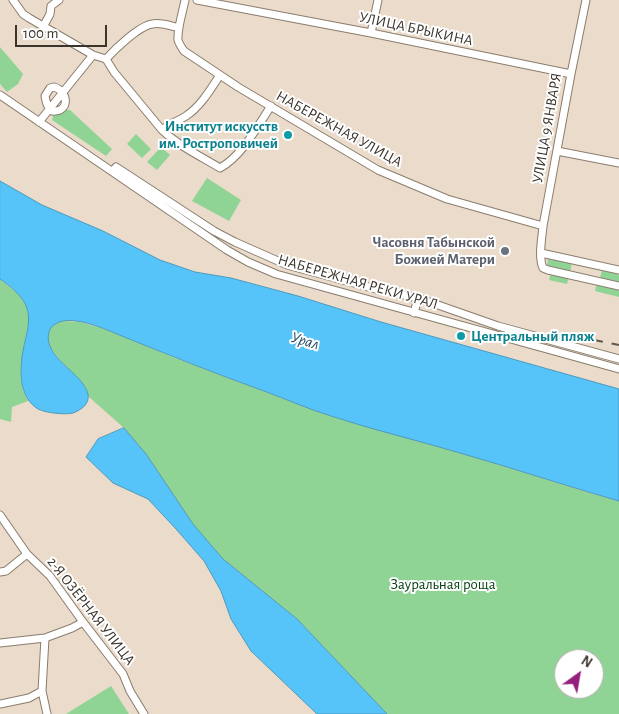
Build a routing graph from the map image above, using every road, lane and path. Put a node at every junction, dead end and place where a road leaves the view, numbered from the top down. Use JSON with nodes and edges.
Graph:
{"nodes":[{"id":1,"x":13,"y":0,"type":"edge"},
{"id":2,"x":59,"y":0,"type":"edge"},
{"id":3,"x":185,"y":0,"type":"edge"},
{"id":4,"x":197,"y":0,"type":"edge"},
{"id":5,"x":378,"y":0,"type":"edge"},
{"id":6,"x":585,"y":0,"type":"edge"},
{"id":7,"x":43,"y":27,"type":"junction"},
{"id":8,"x":179,"y":28,"type":"junction"},
{"id":9,"x":371,"y":33,"type":"junction"},
{"id":10,"x":93,"y":55,"type":"junction"},
{"id":11,"x":106,"y":59,"type":"junction"},
{"id":12,"x":571,"y":74,"type":"junction"},
{"id":13,"x":220,"y":75,"type":"junction"},
{"id":14,"x":63,"y":92,"type":"junction"},
{"id":15,"x":0,"y":95,"type":"edge"},
{"id":16,"x":271,"y":106,"type":"junction"},
{"id":17,"x":49,"y":109,"type":"junction"},
{"id":18,"x":39,"y":122,"type":"junction"},
{"id":19,"x":162,"y":130,"type":"junction"},
{"id":20,"x":557,"y":151,"type":"junction"},
{"id":21,"x":619,"y":163,"type":"edge"},
{"id":22,"x":113,"y":171,"type":"junction"},
{"id":23,"x":543,"y":226,"type":"junction"},
{"id":24,"x":541,"y":253,"type":"junction"},
{"id":25,"x":578,"y":261,"type":"junction"},
{"id":26,"x":287,"y":265,"type":"junction"},
{"id":27,"x":596,"y":265,"type":"junction"},
{"id":28,"x":619,"y":270,"type":"edge"},
{"id":29,"x":283,"y":275,"type":"junction"},
{"id":30,"x":325,"y":276,"type":"junction"},
{"id":31,"x":575,"y":276,"type":"junction"},
{"id":32,"x":592,"y":280,"type":"junction"},
{"id":33,"x":363,"y":286,"type":"junction"},
{"id":34,"x":619,"y":286,"type":"edge"},
{"id":35,"x":322,"y":287,"type":"junction"},
{"id":36,"x":360,"y":298,"type":"junction"},
{"id":37,"x":418,"y":298,"type":"junction"},
{"id":38,"x":452,"y":310,"type":"junction"},
{"id":39,"x":414,"y":312,"type":"junction"},
{"id":40,"x":449,"y":322,"type":"junction"},
{"id":41,"x":529,"y":335,"type":"junction"},
{"id":42,"x":527,"y":344,"type":"junction"},
{"id":43,"x":576,"y":347,"type":"junction"},
{"id":44,"x":574,"y":356,"type":"junction"},
{"id":45,"x":619,"y":359,"type":"edge"},
{"id":46,"x":619,"y":370,"type":"edge"},
{"id":47,"x":0,"y":515,"type":"edge"},
{"id":48,"x":27,"y":554,"type":"junction"},
{"id":49,"x":0,"y":572,"type":"edge"},
{"id":50,"x":83,"y":622,"type":"junction"},
{"id":51,"x":45,"y":638,"type":"junction"},
{"id":52,"x":0,"y":642,"type":"edge"},
{"id":53,"x":42,"y":691,"type":"junction"},
{"id":54,"x":0,"y":704,"type":"edge"},
{"id":55,"x":47,"y":714,"type":"edge"},
{"id":56,"x":144,"y":714,"type":"edge"}],
"edges":[{"from":1,"to":7,"type":"street"},
{"from":2,"to":7,"type":"street"},
{"from":3,"to":8,"type":"street"},
{"from":4,"to":9,"type":"street","name":"УЛИЦА БРЫКИНА"},
{"from":5,"to":9,"type":"street"},
{"from":6,"to":12,"type":"street","name":"УЛИЦА 9 ЯНВАРЯ"},
{"from":7,"to":10,"type":"street"},
{"from":8,"to":11,"type":"street"},
{"from":8,"to":13,"type":"street","name":"НАБЕРЕЖНАЯ УЛИЦА"},
{"from":9,"to":12,"type":"street","name":"УЛИЦА БРЫКИНА"},
{"from":10,"to":11,"type":"street"},
{"from":10,"to":14,"type":"street"},
{"from":11,"to":19,"type":"street"},
{"from":12,"to":20,"type":"street","name":"УЛИЦА 9 ЯНВАРЯ"},
{"from":13,"to":16,"type":"street","name":"НАБЕРЕЖНАЯ УЛИЦА"},
{"from":13,"to":19,"type":"street"},
{"from":14,"to":17,"type":"street"},
{"from":14,"to":17,"type":"street"},
{"from":15,"to":18,"type":"street","name":"НАБЕРЕЖНАЯ РЕКИ УРАЛ"},
{"from":16,"to":19,"type":"street"},
{"from":16,"to":23,"type":"street","name":"НАБЕРЕЖНАЯ УЛИЦА"},
{"from":17,"to":18,"type":"street"},
{"from":18,"to":22,"type":"street","name":"НАБЕРЕЖНАЯ РЕКИ УРАЛ"},
{"from":20,"to":21,"type":"street"},
{"from":20,"to":23,"type":"street","name":"УЛИЦА 9 ЯНВАРЯ"},
{"from":22,"to":26,"type":"street","name":"НАБЕРЕЖНАЯ РЕКИ УРАЛ"},
{"from":22,"to":29,"type":"street","name":"НАБЕРЕЖНАЯ РЕКИ УРАЛ"},
{"from":23,"to":24,"type":"street","name":"УЛИЦА 9 ЯНВАРЯ"},
{"from":24,"to":25,"type":"street"},
{"from":24,"to":31,"type":"street","name":"УЛИЦА 9 ЯНВАРЯ"},
{"from":25,"to":27,"type":"street"},
{"from":25,"to":31,"type":"street"},
{"from":26,"to":29,"type":"street"},
{"from":26,"to":30,"type":"street","name":"НАБЕРЕЖНАЯ РЕКИ УРАЛ"},
{"from":27,"to":28,"type":"street"},
{"from":27,"to":32,"type":"street"},
{"from":29,"to":35,"type":"street","name":"НАБЕРЕЖНАЯ РЕКИ УРАЛ"},
{"from":30,"to":33,"type":"street","name":"НАБЕРЕЖНАЯ РЕКИ УРАЛ"},
{"from":30,"to":35,"type":"street"},
{"from":31,"to":32,"type":"street"},
{"from":32,"to":34,"type":"street"},
{"from":33,"to":36,"type":"street"},
{"from":33,"to":37,"type":"street","name":"НАБЕРЕЖНАЯ РЕКИ УРАЛ"},
{"from":35,"to":36,"type":"street","name":"НАБЕРЕЖНАЯ РЕКИ УРАЛ"},
{"from":36,"to":39,"type":"street","name":"НАБЕРЕЖНАЯ РЕКИ УРАЛ"},
{"from":37,"to":38,"type":"street","name":"НАБЕРЕЖНАЯ РЕКИ УРАЛ"},
{"from":37,"to":39,"type":"street"},
{"from":38,"to":40,"type":"street"},
{"from":38,"to":41,"type":"street","name":"НАБЕРЕЖНАЯ РЕКИ УРАЛ"},
{"from":39,"to":40,"type":"street","name":"НАБЕРЕЖНАЯ РЕКИ УРАЛ"},
{"from":40,"to":42,"type":"street","name":"НАБЕРЕЖНАЯ РЕКИ УРАЛ"},
{"from":41,"to":42,"type":"street"},
{"from":41,"to":43,"type":"street","name":"НАБЕРЕЖНАЯ РЕКИ УРАЛ"},
{"from":42,"to":44,"type":"street","name":"НАБЕРЕЖНАЯ РЕКИ УРАЛ"},
{"from":43,"to":44,"type":"street"},
{"from":43,"to":45,"type":"street","name":"НАБЕРЕЖНАЯ РЕКИ УРАЛ"},
{"from":44,"to":46,"type":"street","name":"НАБЕРЕЖНАЯ РЕКИ УРАЛ"},
{"from":47,"to":48,"type":"street","name":"2-Я ОЗЁРНАЯ УЛИЦА"},
{"from":48,"to":49,"type":"street"},
{"from":48,"to":50,"type":"street","name":"2-Я ОЗЁРНАЯ УЛИЦА"},
{"from":50,"to":51,"type":"street"},
{"from":50,"to":56,"type":"street","name":"2-Я ОЗЁРНАЯ УЛИЦА"},
{"from":51,"to":52,"type":"street"},
{"from":51,"to":53,"type":"street"},
{"from":53,"to":54,"type":"street"},
{"from":53,"to":55,"type":"street"}]}
